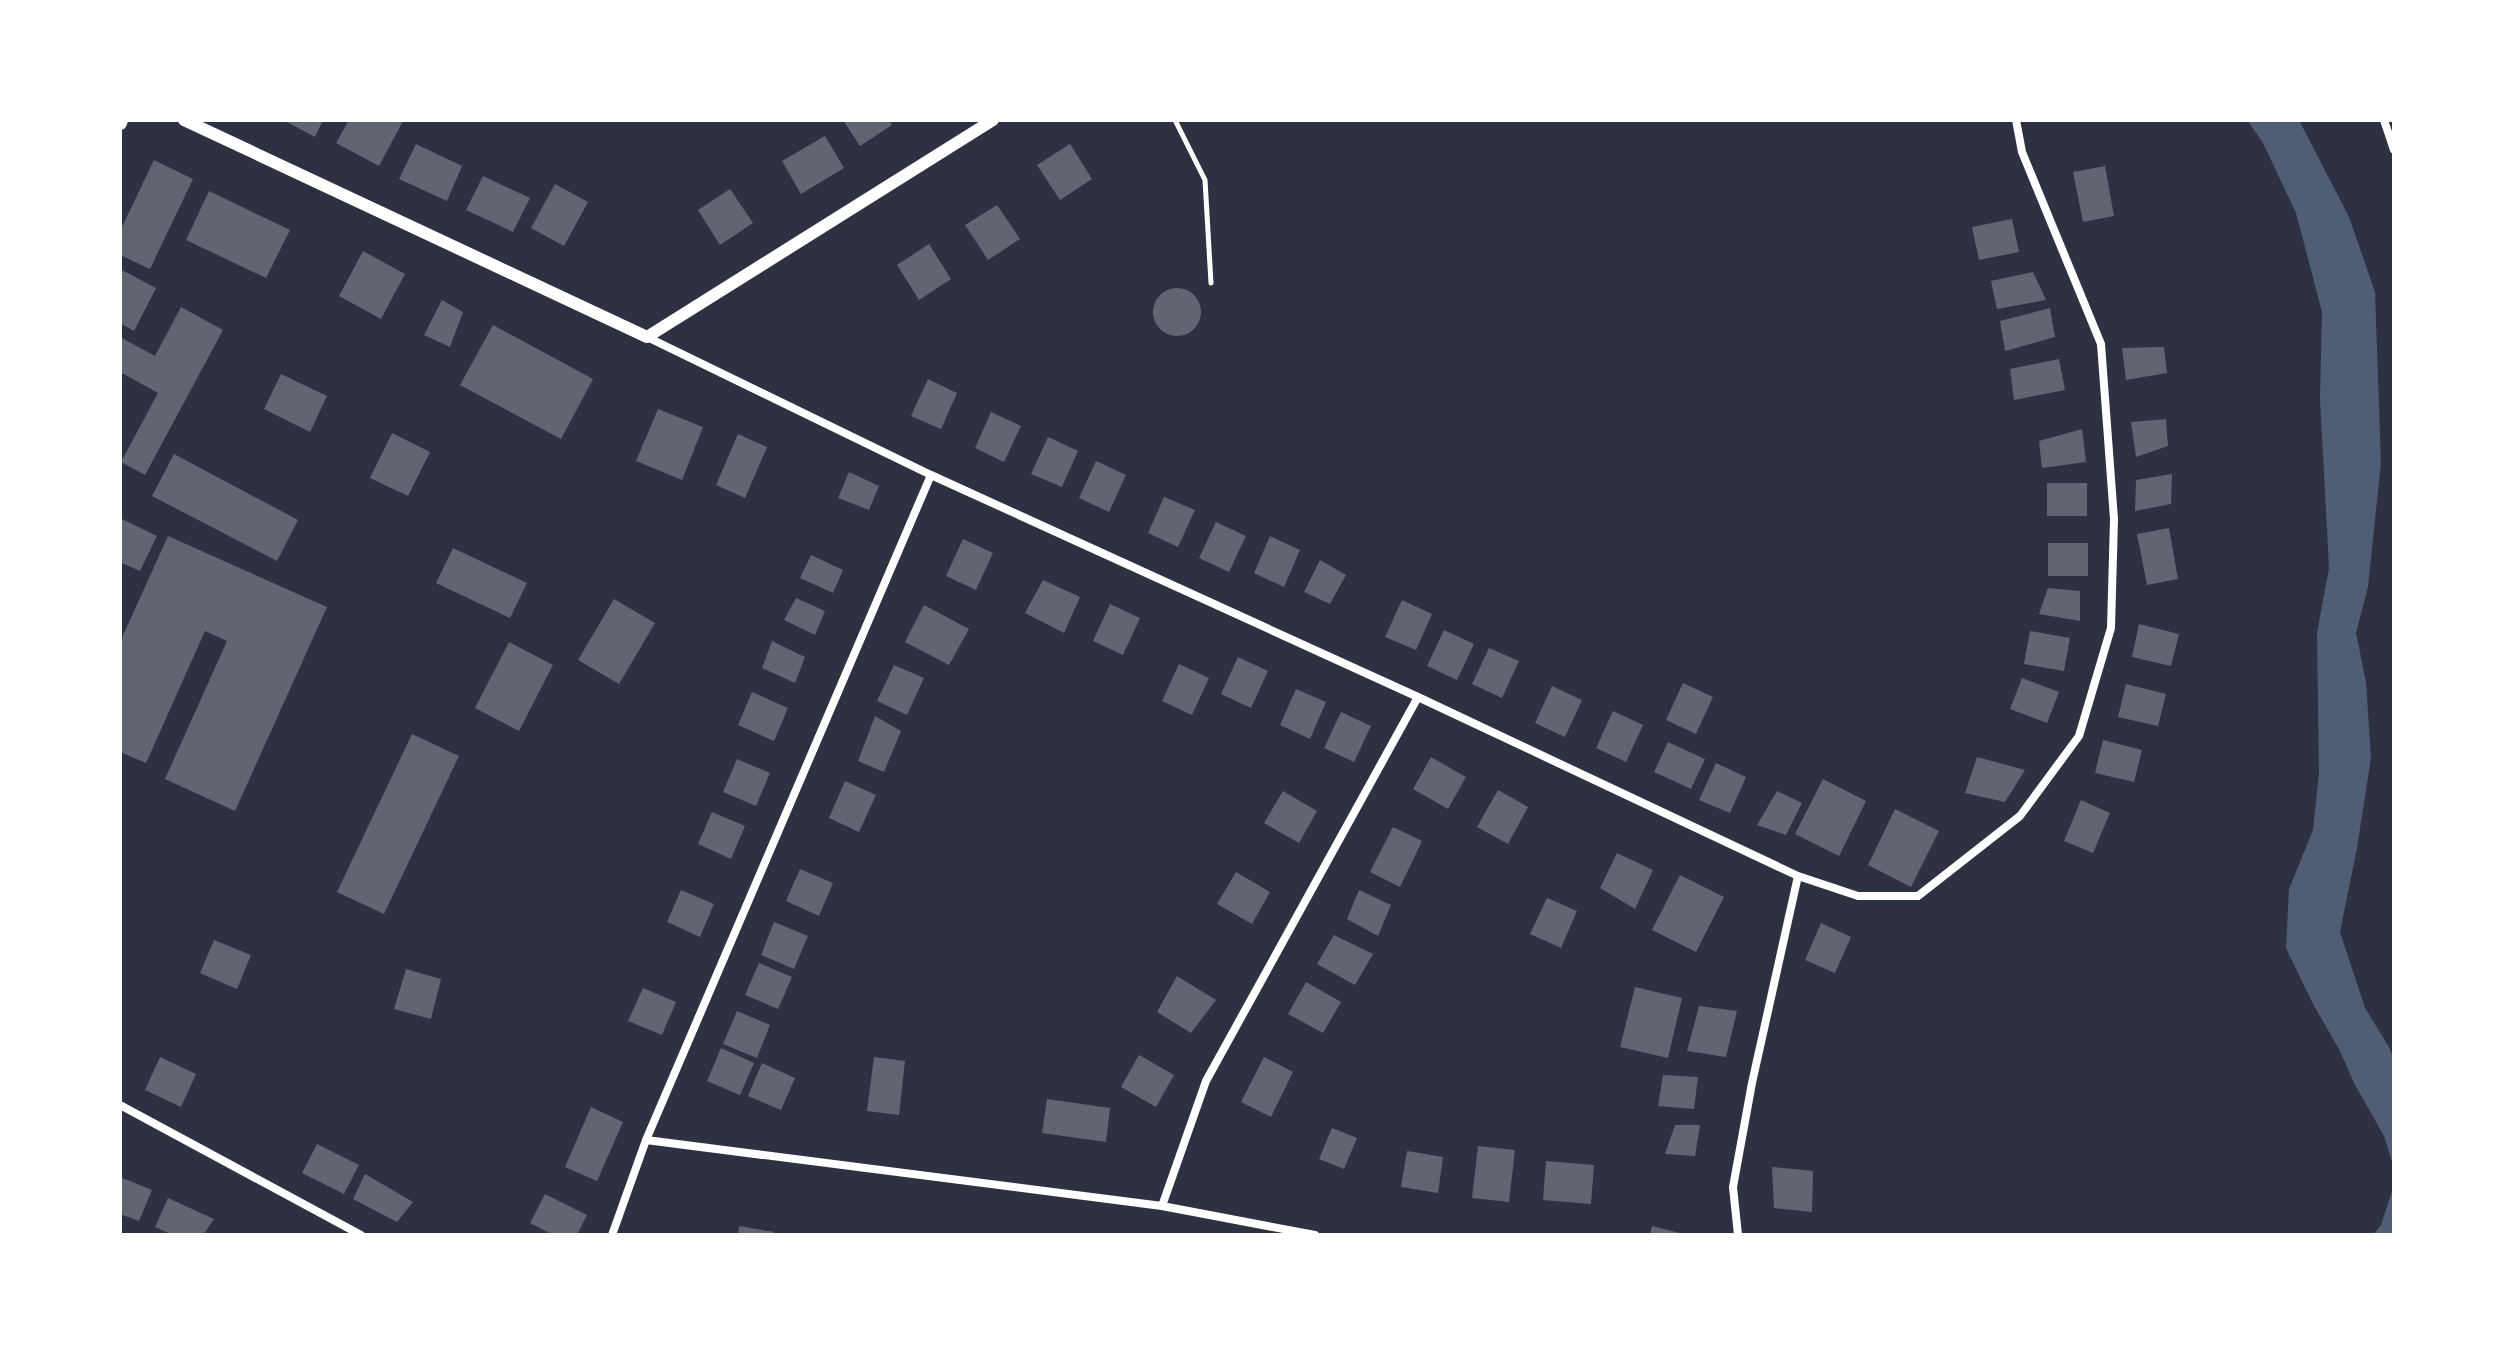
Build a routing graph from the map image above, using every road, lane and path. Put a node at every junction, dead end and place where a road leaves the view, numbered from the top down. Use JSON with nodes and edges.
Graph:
{"nodes":[{"id":1,"x":184,"y":120,"type":"edge"},
{"id":2,"x":993,"y":120,"type":"edge"},
{"id":3,"x":1175,"y":120,"type":"edge"},
{"id":4,"x":2016,"y":120,"type":"edge"},
{"id":5,"x":2384,"y":120,"type":"edge"},
{"id":6,"x":2394,"y":150,"type":"edge"},
{"id":7,"x":1211,"y":283,"type":"dead end"},
{"id":8,"x":647,"y":337,"type":"junction"},
{"id":9,"x":931,"y":475,"type":"junction"},
{"id":10,"x":1418,"y":697,"type":"junction"},
{"id":11,"x":1798,"y":876,"type":"junction"},
{"id":12,"x":120,"y":1105,"type":"edge"},
{"id":13,"x":646,"y":1140,"type":"junction"},
{"id":14,"x":1162,"y":1206,"type":"junction"},
{"id":15,"x":361,"y":1235,"type":"edge"},
{"id":16,"x":612,"y":1235,"type":"edge"},
{"id":17,"x":1315,"y":1235,"type":"edge"},
{"id":18,"x":1738,"y":1235,"type":"edge"}],
"edges":[{"from":1,"to":8,"type":"street"},
{"from":2,"to":8,"type":"street"},
{"from":3,"to":7,"type":"lane"},
{"from":4,"to":11,"type":"street"},
{"from":5,"to":6,"type":"street"},
{"from":8,"to":9,"type":"street"},
{"from":9,"to":10,"type":"street"},
{"from":9,"to":13,"type":"street"},
{"from":10,"to":11,"type":"street"},
{"from":10,"to":14,"type":"street"},
{"from":11,"to":18,"type":"street"},
{"from":12,"to":15,"type":"street"},
{"from":13,"to":14,"type":"street"},
{"from":13,"to":16,"type":"street"},
{"from":14,"to":17,"type":"street"}]}
